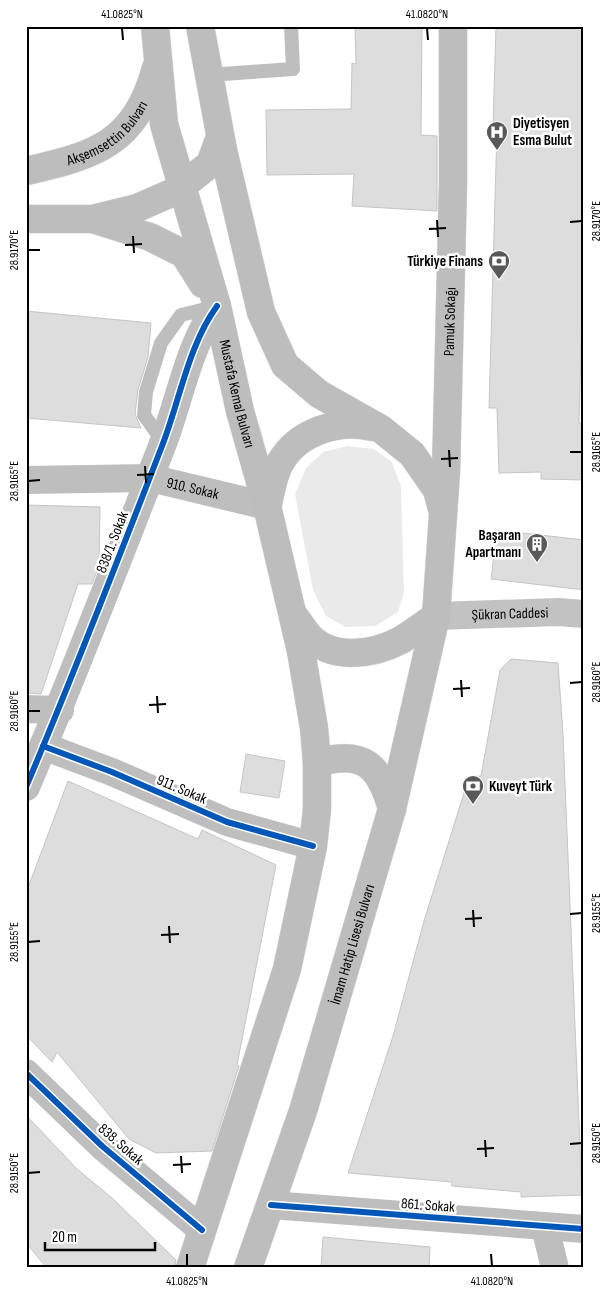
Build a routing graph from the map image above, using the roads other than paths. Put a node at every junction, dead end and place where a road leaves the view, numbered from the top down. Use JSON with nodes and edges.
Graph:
{"nodes":[{"id":1,"x":155,"y":26,"type":"edge"},
{"id":2,"x":200,"y":26,"type":"edge"},
{"id":3,"x":291,"y":26,"type":"edge"},
{"id":4,"x":453,"y":26,"type":"edge"},
{"id":5,"x":158,"y":62,"type":"junction"},
{"id":6,"x":208,"y":75,"type":"junction"},
{"id":7,"x":220,"y":137,"type":"junction"},
{"id":8,"x":26,"y":171,"type":"edge"},
{"id":9,"x":182,"y":186,"type":"junction"},
{"id":10,"x":26,"y":219,"type":"edge"},
{"id":11,"x":92,"y":219,"type":"junction"},
{"id":12,"x":217,"y":306,"type":"junction"},
{"id":13,"x":381,"y":429,"type":"junction"},
{"id":14,"x":150,"y":478,"type":"junction"},
{"id":15,"x":26,"y":480,"type":"edge"},
{"id":16,"x":267,"y":506,"type":"junction"},
{"id":17,"x":444,"y":521,"type":"junction"},
{"id":18,"x":292,"y":613,"type":"junction"},
{"id":19,"x":584,"y":614,"type":"edge"},
{"id":20,"x":436,"y":616,"type":"junction"},
{"id":21,"x":26,"y":709,"type":"edge"},
{"id":22,"x":60,"y":710,"type":"junction"},
{"id":23,"x":44,"y":746,"type":"junction"},
{"id":24,"x":318,"y":763,"type":"junction"},
{"id":25,"x":26,"y":787,"type":"edge"},
{"id":26,"x":392,"y":809,"type":"junction"},
{"id":27,"x":313,"y":846,"type":"junction"},
{"id":28,"x":26,"y":1074,"type":"edge"},
{"id":29,"x":270,"y":1206,"type":"junction"},
{"id":30,"x":545,"y":1227,"type":"junction"},
{"id":31,"x":584,"y":1229,"type":"edge"},
{"id":32,"x":202,"y":1230,"type":"junction"},
{"id":33,"x":190,"y":1268,"type":"edge"},
{"id":34,"x":248,"y":1268,"type":"edge"},
{"id":35,"x":555,"y":1268,"type":"edge"}],
"edges":[{"from":1,"to":5,"type":"main road","name":"Mustafa Kemal Bulvarı"},
{"from":2,"to":6,"type":"main road"},
{"from":3,"to":6,"type":"lane"},
{"from":4,"to":17,"type":"main road","name":"Pamuk Sokağı"},
{"from":5,"to":8,"type":"main road","name":"Akşemsettin Bulvarı"},
{"from":5,"to":9,"type":"main road","name":"Mustafa Kemal Bulvarı"},
{"from":6,"to":7,"type":"main road"},
{"from":7,"to":9,"type":"main road"},
{"from":7,"to":13,"type":"main road"},
{"from":9,"to":11,"type":"main road"},
{"from":9,"to":12,"type":"main road","name":"Mustafa Kemal Bulvarı"},
{"from":10,"to":11,"type":"main road"},
{"from":11,"to":12,"type":"main road"},
{"from":12,"to":14,"type":"street","name":"838/1. Sokak"},
{"from":12,"to":16,"type":"main road","name":"Mustafa Kemal Bulvarı"},
{"from":13,"to":16,"type":"main road"},
{"from":13,"to":17,"type":"main road"},
{"from":14,"to":15,"type":"street","name":"910. Sokak"},
{"from":14,"to":16,"type":"street","name":"910. Sokak"},
{"from":14,"to":22,"type":"street","name":"838/1. Sokak"},
{"from":16,"to":18,"type":"main road","name":"Mustafa Kemal Bulvarı"},
{"from":17,"to":20,"type":"main road","name":"Pamuk Sokağı"},
{"from":18,"to":20,"type":"main road"},
{"from":18,"to":24,"type":"main road"},
{"from":19,"to":20,"type":"street","name":"Şükran Caddesi"},
{"from":20,"to":26,"type":"main road","name":"İmam Hatip Lisesi Bulvarı"},
{"from":21,"to":22,"type":"street"},
{"from":22,"to":23,"type":"street","name":"838/1. Sokak"},
{"from":23,"to":25,"type":"street","name":"838/1. Sokak"},
{"from":23,"to":27,"type":"street","name":"911. Sokak"},
{"from":24,"to":26,"type":"main road"},
{"from":24,"to":27,"type":"main road"},
{"from":26,"to":29,"type":"main road","name":"İmam Hatip Lisesi Bulvarı"},
{"from":27,"to":32,"type":"main road"},
{"from":28,"to":32,"type":"street","name":"838. Sokak"},
{"from":29,"to":30,"type":"street","name":"861. Sokak"},
{"from":29,"to":34,"type":"main road","name":"İmam Hatip Lisesi Bulvarı"},
{"from":30,"to":31,"type":"street","name":"861. Sokak"},
{"from":30,"to":35,"type":"street"},
{"from":32,"to":33,"type":"main road"}]}
